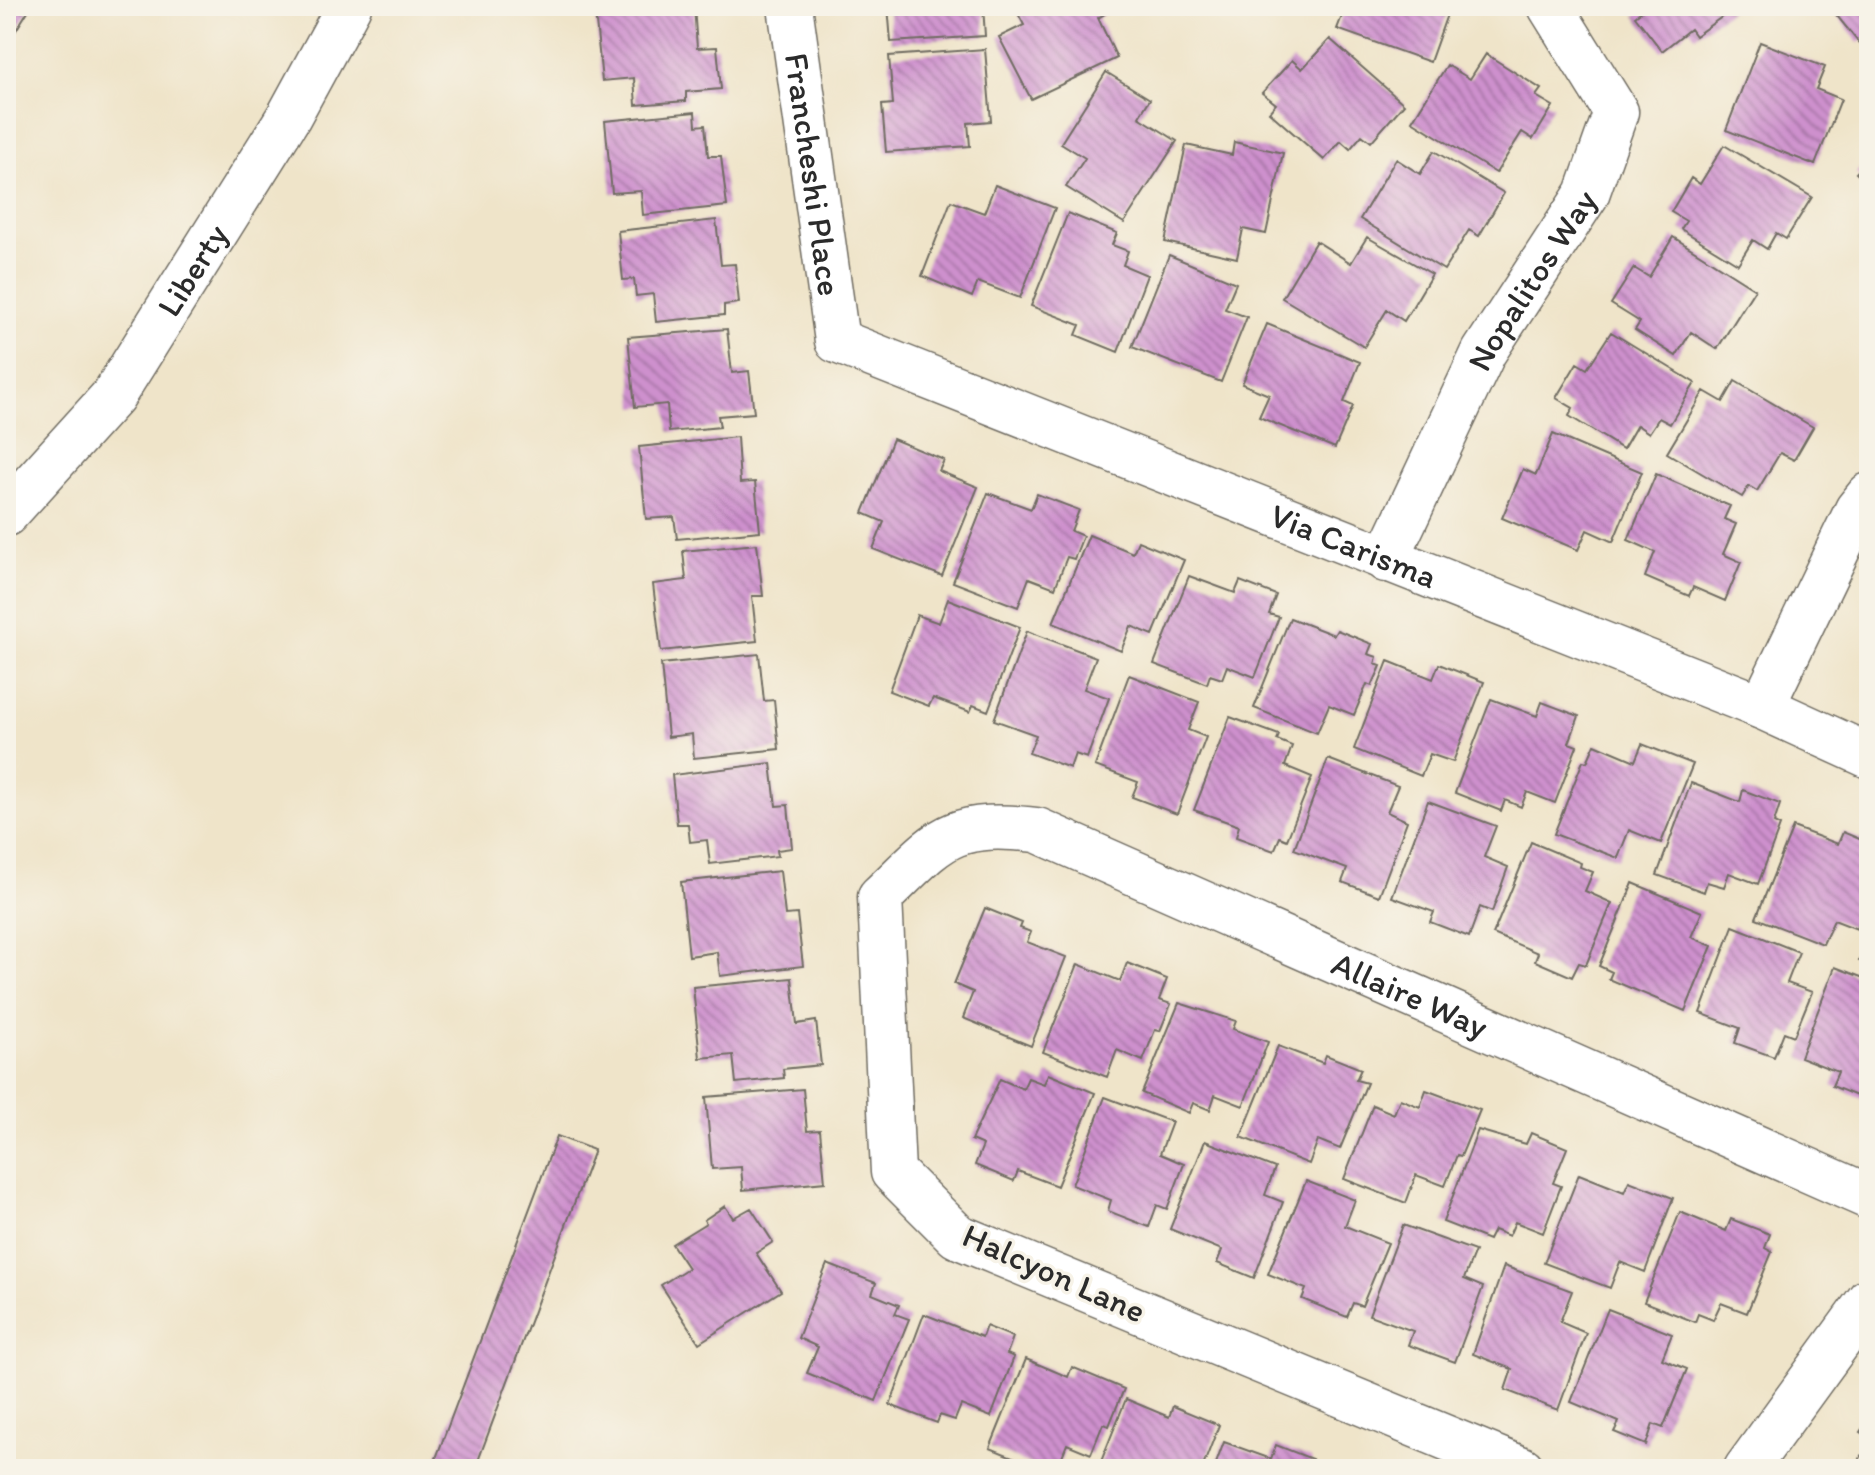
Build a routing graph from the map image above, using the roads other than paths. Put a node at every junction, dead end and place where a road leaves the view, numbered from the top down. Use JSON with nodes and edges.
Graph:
{"nodes":[{"id":1,"x":349,"y":6,"type":"edge"},
{"id":2,"x":790,"y":6,"type":"edge"},
{"id":3,"x":1550,"y":6,"type":"edge"},
{"id":4,"x":837,"y":341,"type":"joint"},
{"id":5,"x":1869,"y":495,"type":"edge"},
{"id":6,"x":6,"y":514,"type":"edge"},
{"id":7,"x":1386,"y":560,"type":"junction"},
{"id":8,"x":1762,"y":707,"type":"junction"},
{"id":9,"x":1869,"y":756,"type":"edge"},
{"id":10,"x":944,"y":837,"type":"joint"},
{"id":11,"x":1869,"y":1197,"type":"edge"},
{"id":12,"x":1869,"y":1300,"type":"edge"},
{"id":13,"x":1522,"y":1469,"type":"edge"},
{"id":14,"x":1746,"y":1469,"type":"edge"}],
"edges":[{"from":1,"to":6,"type":"street","name":"Liberty"},
{"from":2,"to":4,"type":"street","name":"Francheshi Place"},
{"from":3,"to":7,"type":"street","name":"Nopalitos Way"},
{"from":4,"to":7,"type":"street","name":"Via Carisma"},
{"from":5,"to":8,"type":"street"},
{"from":7,"to":8,"type":"street","name":"Via Carisma"},
{"from":8,"to":9,"type":"street","name":"Via Carisma"},
{"from":10,"to":11,"type":"street","name":"Allaire Way"},
{"from":10,"to":13,"type":"street","name":"Halcyon Lane"},
{"from":12,"to":14,"type":"street"}]}
